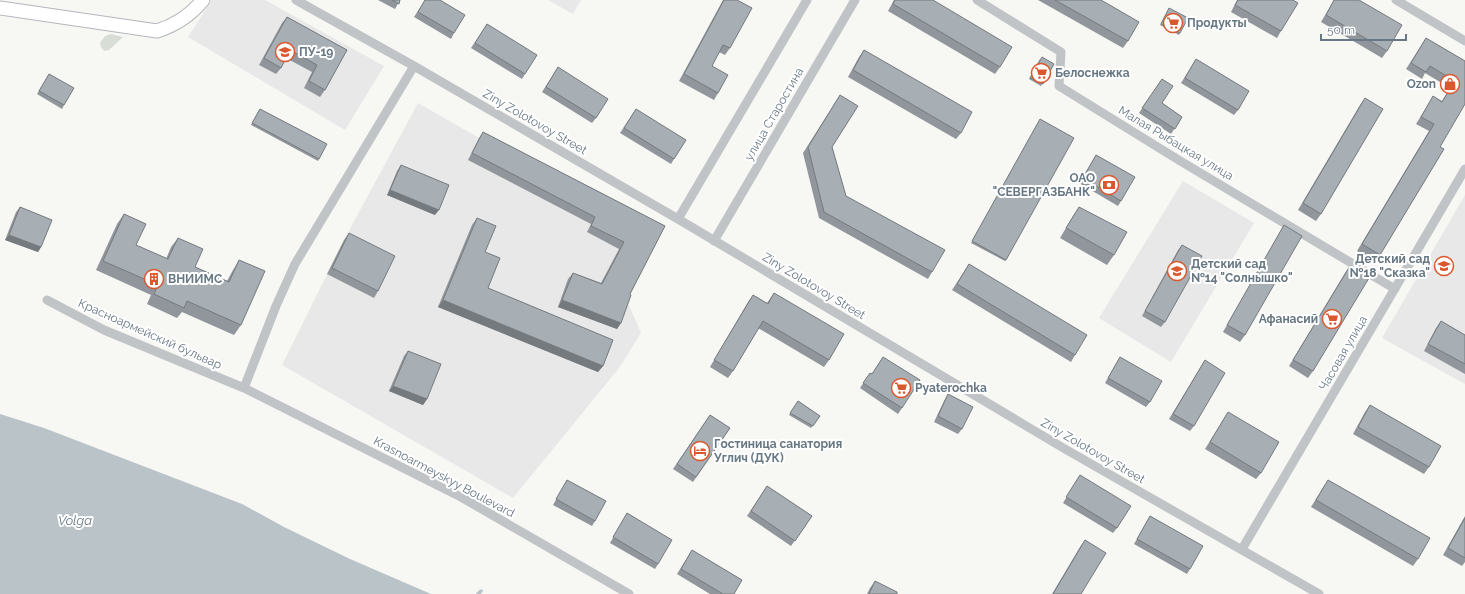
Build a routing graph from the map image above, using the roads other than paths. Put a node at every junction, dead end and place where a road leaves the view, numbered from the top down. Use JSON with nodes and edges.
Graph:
{"nodes":[{"id":1,"x":203,"y":0,"type":"edge"},
{"id":2,"x":296,"y":0,"type":"edge"},
{"id":3,"x":807,"y":0,"type":"edge"},
{"id":4,"x":855,"y":0,"type":"edge"},
{"id":5,"x":977,"y":0,"type":"edge"},
{"id":6,"x":1396,"y":0,"type":"edge"},
{"id":7,"x":0,"y":8,"type":"edge"},
{"id":8,"x":1465,"y":41,"type":"edge"},
{"id":9,"x":414,"y":66,"type":"junction"},
{"id":10,"x":1465,"y":169,"type":"edge"},
{"id":11,"x":678,"y":219,"type":"junction"},
{"id":12,"x":714,"y":241,"type":"junction"},
{"id":13,"x":1395,"y":289,"type":"junction"},
{"id":14,"x":47,"y":300,"type":"dead end"},
{"id":15,"x":244,"y":388,"type":"junction"},
{"id":16,"x":1242,"y":549,"type":"junction"},
{"id":17,"x":629,"y":594,"type":"edge"},
{"id":18,"x":1319,"y":594,"type":"edge"}],
"edges":[{"from":1,"to":7,"type":"street"},
{"from":2,"to":9,"type":"street","name":"Ziny Zolotovoy Street"},
{"from":3,"to":11,"type":"street"},
{"from":4,"to":12,"type":"street","name":"улица Старостина"},
{"from":5,"to":13,"type":"street","name":"Малая Рыбацкая улица"},
{"from":6,"to":8,"type":"street"},
{"from":9,"to":11,"type":"street","name":"Ziny Zolotovoy Street"},
{"from":9,"to":15,"type":"street"},
{"from":10,"to":13,"type":"street","name":"Часовая улица"},
{"from":11,"to":12,"type":"street","name":"Ziny Zolotovoy Street"},
{"from":12,"to":16,"type":"street","name":"Ziny Zolotovoy Street"},
{"from":13,"to":16,"type":"street","name":"Часовая улица"},
{"from":14,"to":15,"type":"street","name":"Красноармейский бульвар"},
{"from":15,"to":17,"type":"street","name":"Krasnoarmeyskyy Boulevard"},
{"from":16,"to":18,"type":"street","name":"Ziny Zolotovoy Street"}]}
